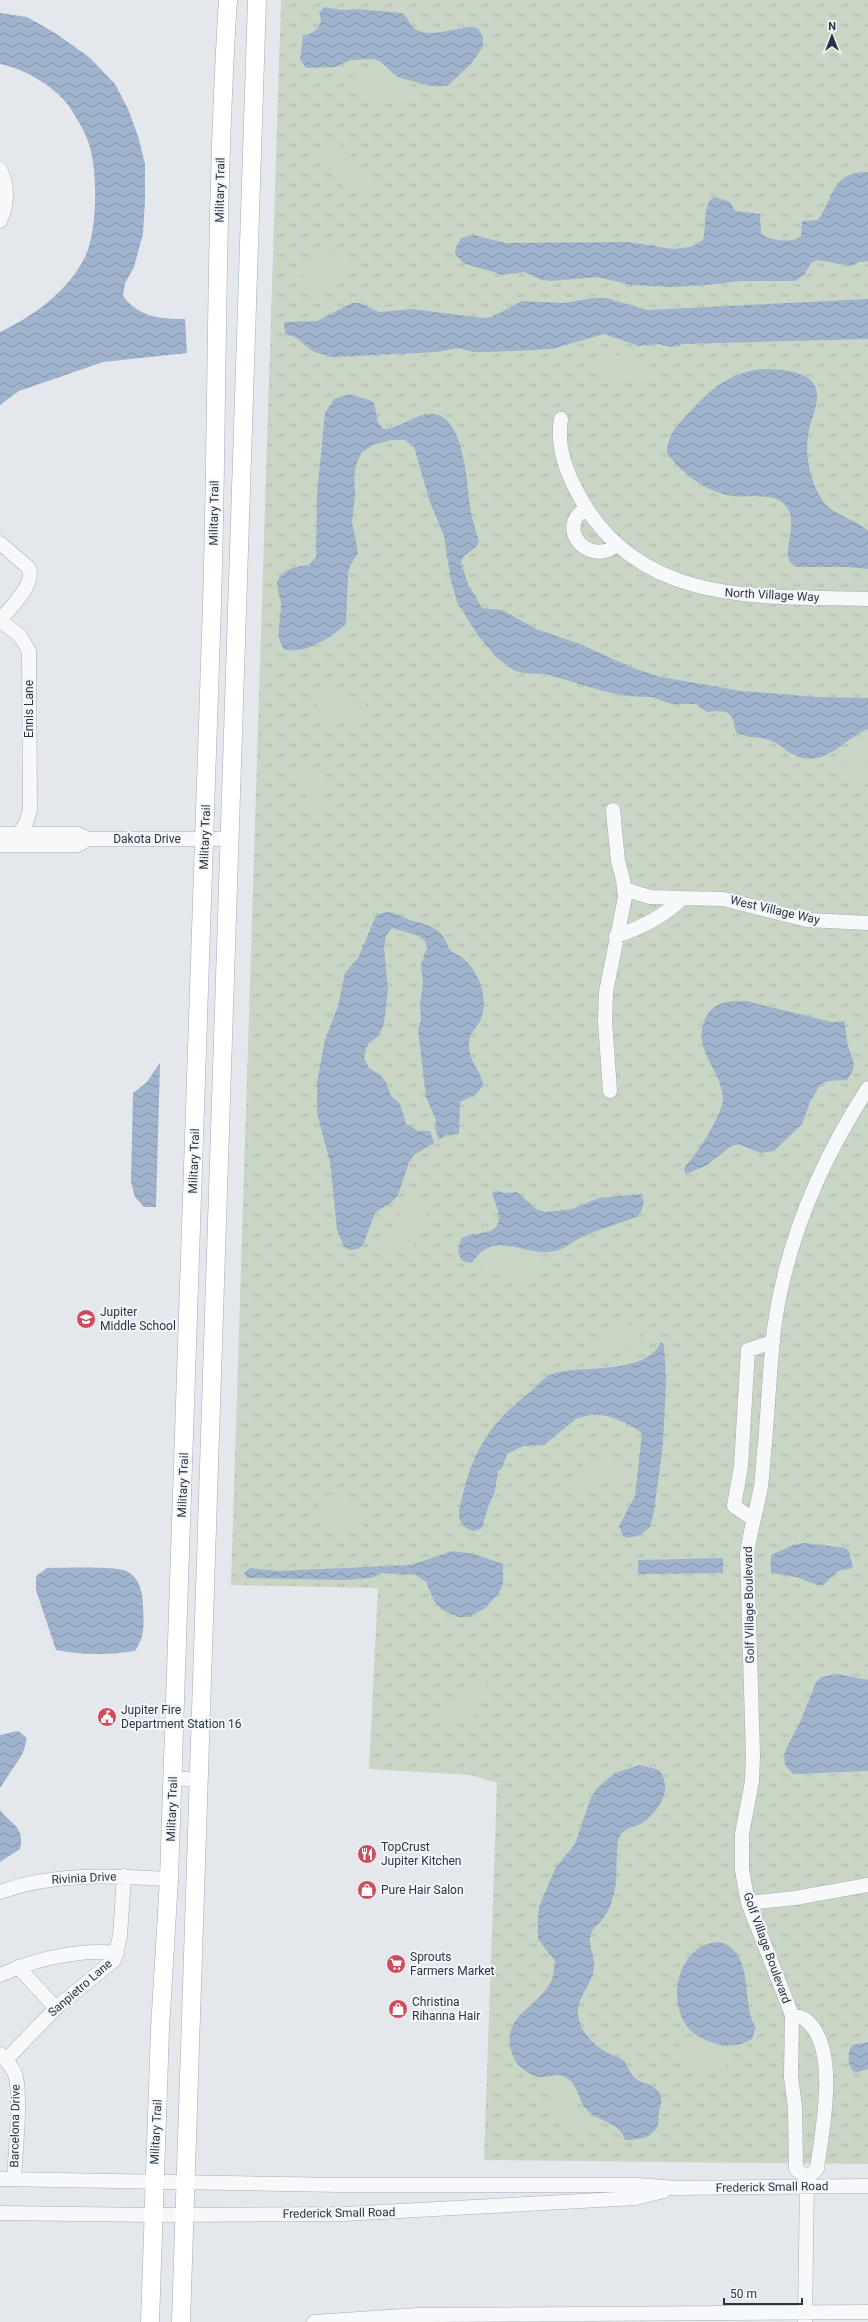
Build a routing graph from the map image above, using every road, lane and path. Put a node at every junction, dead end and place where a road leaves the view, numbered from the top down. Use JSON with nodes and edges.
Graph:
{"nodes":[{"id":1,"x":228,"y":0,"type":"edge"},
{"id":2,"x":257,"y":0,"type":"edge"},
{"id":3,"x":0,"y":169,"type":"edge"},
{"id":4,"x":0,"y":221,"type":"edge"},
{"id":5,"x":561,"y":419,"type":"dead end"},
{"id":6,"x":586,"y":508,"type":"junction"},
{"id":7,"x":0,"y":543,"type":"edge"},
{"id":8,"x":617,"y":544,"type":"junction"},
{"id":9,"x":868,"y":599,"type":"edge"},
{"id":10,"x":0,"y":620,"type":"edge"},
{"id":11,"x":30,"y":810,"type":"junction"},
{"id":12,"x":613,"y":810,"type":"dead end"},
{"id":13,"x":0,"y":834,"type":"edge"},
{"id":14,"x":19,"y":834,"type":"junction"},
{"id":15,"x":44,"y":834,"type":"junction"},
{"id":16,"x":88,"y":839,"type":"junction"},
{"id":17,"x":205,"y":839,"type":"junction"},
{"id":18,"x":231,"y":840,"type":"junction"},
{"id":19,"x":0,"y":845,"type":"edge"},
{"id":20,"x":624,"y":888,"type":"junction"},
{"id":21,"x":682,"y":898,"type":"junction"},
{"id":22,"x":868,"y":924,"type":"edge"},
{"id":23,"x":616,"y":936,"type":"junction"},
{"id":24,"x":868,"y":1088,"type":"edge"},
{"id":25,"x":610,"y":1091,"type":"dead end"},
{"id":26,"x":773,"y":1342,"type":"junction"},
{"id":27,"x":753,"y":1519,"type":"junction"},
{"id":28,"x":173,"y":1778,"type":"junction"},
{"id":29,"x":199,"y":1780,"type":"junction"},
{"id":30,"x":124,"y":1876,"type":"junction"},
{"id":31,"x":169,"y":1879,"type":"junction"},
{"id":32,"x":868,"y":1884,"type":"edge"},
{"id":33,"x":0,"y":1892,"type":"edge"},
{"id":34,"x":748,"y":1903,"type":"junction"},
{"id":35,"x":117,"y":1953,"type":"junction"},
{"id":36,"x":18,"y":1967,"type":"junction"},
{"id":37,"x":0,"y":1975,"type":"edge"},
{"id":38,"x":56,"y":2008,"type":"junction"},
{"id":39,"x":792,"y":2015,"type":"junction"},
{"id":40,"x":3,"y":2057,"type":"edge"},
{"id":41,"x":0,"y":2179,"type":"edge"},
{"id":42,"x":14,"y":2179,"type":"junction"},
{"id":43,"x":154,"y":2182,"type":"junction"},
{"id":44,"x":807,"y":2182,"type":"junction"},
{"id":45,"x":186,"y":2183,"type":"junction"},
{"id":46,"x":868,"y":2186,"type":"edge"},
{"id":47,"x":676,"y":2188,"type":"junction"},
{"id":48,"x":0,"y":2213,"type":"edge"},
{"id":49,"x":153,"y":2215,"type":"junction"},
{"id":50,"x":185,"y":2215,"type":"junction"},
{"id":51,"x":868,"y":2312,"type":"edge"},
{"id":52,"x":805,"y":2317,"type":"edge"},
{"id":53,"x":417,"y":2318,"type":"edge"},
{"id":54,"x":500,"y":2318,"type":"edge"},
{"id":55,"x":562,"y":2318,"type":"edge"},
{"id":56,"x":616,"y":2318,"type":"edge"},
{"id":57,"x":356,"y":2321,"type":"edge"},
{"id":58,"x":150,"y":2322,"type":"edge"},
{"id":59,"x":181,"y":2322,"type":"edge"},
{"id":60,"x":314,"y":2322,"type":"edge"}],
"edges":[{"from":1,"to":17,"type":"main road","name":"Military Trail"},
{"from":2,"to":18,"type":"main road"},
{"from":3,"to":4,"type":"street"},
{"from":5,"to":6,"type":"street","name":"North Village Way"},
{"from":6,"to":8,"type":"street","name":"North Village Way"},
{"from":6,"to":8,"type":"street"},
{"from":7,"to":10,"type":"street"},
{"from":8,"to":9,"type":"street","name":"North Village Way"},
{"from":10,"to":11,"type":"street","name":"Ennis Lane"},
{"from":11,"to":14,"type":"street","name":"Ennis Lane"},
{"from":11,"to":15,"type":"street","name":"Ennis Lane"},
{"from":12,"to":20,"type":"street"},
{"from":13,"to":14,"type":"street","name":"Dakota Drive"},
{"from":14,"to":15,"type":"street","name":"Dakota Drive"},
{"from":15,"to":16,"type":"street","name":"Dakota Drive"},
{"from":16,"to":17,"type":"street","name":"Dakota Drive"},
{"from":16,"to":19,"type":"street","name":"Dakota Drive"},
{"from":17,"to":18,"type":"street","name":"Dakota Drive"},
{"from":17,"to":28,"type":"main road","name":"Military Trail"},
{"from":18,"to":29,"type":"main road"},
{"from":20,"to":21,"type":"street","name":"West Village Way"},
{"from":20,"to":23,"type":"street"},
{"from":21,"to":22,"type":"street","name":"West Village Way"},
{"from":21,"to":23,"type":"street"},
{"from":23,"to":25,"type":"street"},
{"from":24,"to":26,"type":"street","name":"Golf Village Boulevard"},
{"from":26,"to":27,"type":"street","name":"Golf Village Boulevard"},
{"from":26,"to":27,"type":"street"},
{"from":27,"to":34,"type":"street","name":"Golf Village Boulevard"},
{"from":28,"to":29,"type":"street"},
{"from":28,"to":31,"type":"main road","name":"Military Trail"},
{"from":29,"to":45,"type":"main road"},
{"from":30,"to":31,"type":"street","name":"Rivinia Drive"},
{"from":30,"to":33,"type":"street","name":"Rivinia Drive"},
{"from":30,"to":35,"type":"street","name":"Sanpietro Lane"},
{"from":31,"to":43,"type":"main road","name":"Military Trail"},
{"from":32,"to":34,"type":"street"},
{"from":34,"to":39,"type":"street","name":"Golf Village Boulevard"},
{"from":35,"to":36,"type":"street"},
{"from":35,"to":38,"type":"street","name":"Sanpietro Lane"},
{"from":36,"to":37,"type":"street"},
{"from":36,"to":38,"type":"street"},
{"from":38,"to":40,"type":"street","name":"Sanpietro Lane"},
{"from":39,"to":44,"type":"street","name":"Golf Village Boulevard"},
{"from":39,"to":44,"type":"street","name":"Golf Village Boulevard"},
{"from":40,"to":42,"type":"street","name":"Barcelona Drive"},
{"from":41,"to":42,"type":"street","name":"Frederick Small Road"},
{"from":42,"to":43,"type":"street","name":"Frederick Small Road"},
{"from":43,"to":45,"type":"street","name":"Frederick Small Road"},
{"from":43,"to":49,"type":"main road","name":"Military Trail"},
{"from":44,"to":46,"type":"street","name":"Frederick Small Road"},
{"from":44,"to":47,"type":"street","name":"Frederick Small Road"},
{"from":44,"to":52,"type":"street"},
{"from":45,"to":47,"type":"street","name":"Frederick Small Road"},
{"from":45,"to":50,"type":"main road"},
{"from":47,"to":50,"type":"street","name":"Frederick Small Road"},
{"from":48,"to":49,"type":"street","name":"Frederick Small Road"},
{"from":49,"to":50,"type":"street","name":"Frederick Small Road"},
{"from":49,"to":58,"type":"main road","name":"Military Trail"},
{"from":50,"to":59,"type":"main road"},
{"from":51,"to":52,"type":"street"},
{"from":52,"to":56,"type":"street"},
{"from":53,"to":54,"type":"street"},
{"from":53,"to":57,"type":"street"},
{"from":54,"to":55,"type":"street"},
{"from":55,"to":56,"type":"street"},
{"from":57,"to":60,"type":"street"}]}
